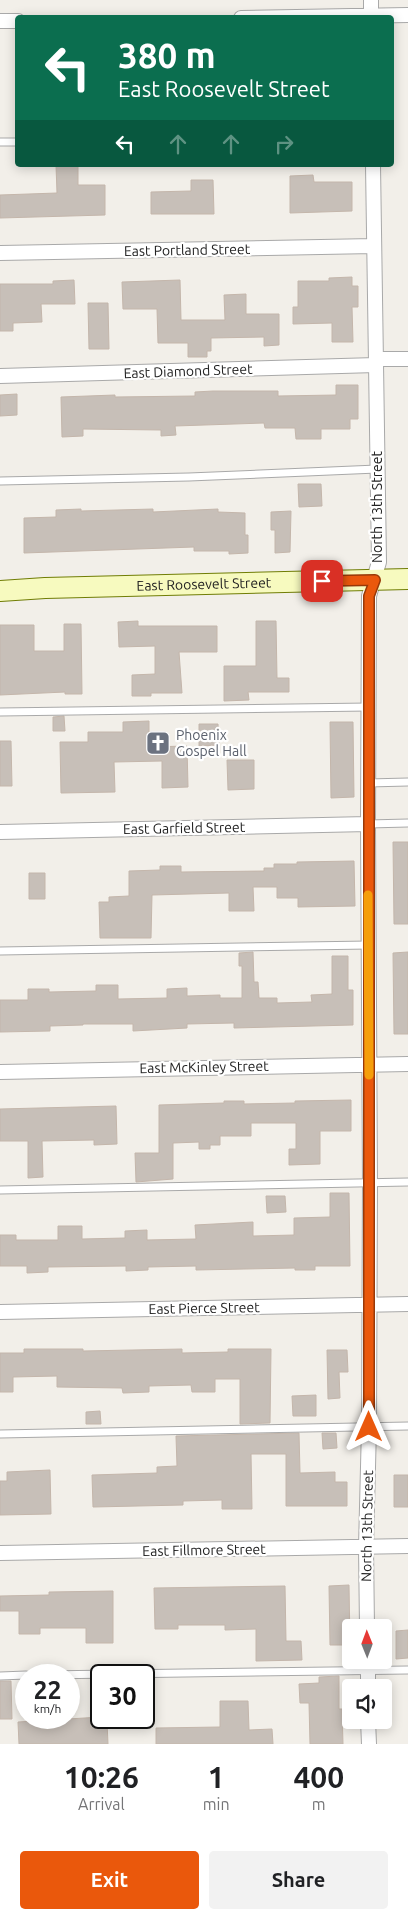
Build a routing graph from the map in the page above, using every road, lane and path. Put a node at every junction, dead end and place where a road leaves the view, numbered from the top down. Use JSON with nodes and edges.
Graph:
{"nodes":[{"id":1,"x":371,"y":0,"type":"edge"},
{"id":2,"x":371,"y":15,"type":"edge"},
{"id":3,"x":394,"y":15,"type":"edge"},
{"id":4,"x":408,"y":15,"type":"edge"},
{"id":5,"x":0,"y":21,"type":"edge"},
{"id":6,"x":15,"y":21,"type":"edge"},
{"id":7,"x":0,"y":142,"type":"edge"},
{"id":8,"x":15,"y":142,"type":"edge"},
{"id":9,"x":373,"y":167,"type":"edge"},
{"id":10,"x":374,"y":246,"type":"junction"},
{"id":11,"x":0,"y":253,"type":"edge"},
{"id":12,"x":408,"y":359,"type":"edge"},
{"id":13,"x":376,"y":362,"type":"junction"},
{"id":14,"x":0,"y":376,"type":"edge"},
{"id":15,"x":377,"y":469,"type":"junction"},
{"id":16,"x":0,"y":481,"type":"edge"},
{"id":17,"x":408,"y":579,"type":"edge"},
{"id":18,"x":375,"y":580,"type":"junction"},
{"id":19,"x":0,"y":591,"type":"edge"},
{"id":20,"x":369,"y":707,"type":"junction"},
{"id":21,"x":0,"y":712,"type":"edge"},
{"id":22,"x":408,"y":782,"type":"edge"},
{"id":23,"x":368,"y":783,"type":"junction"},
{"id":24,"x":408,"y":823,"type":"edge"},
{"id":25,"x":368,"y":824,"type":"junction"},
{"id":26,"x":0,"y":832,"type":"edge"},
{"id":27,"x":369,"y":945,"type":"junction"},
{"id":28,"x":0,"y":951,"type":"edge"},
{"id":29,"x":369,"y":1064,"type":"junction"},
{"id":30,"x":408,"y":1064,"type":"edge"},
{"id":31,"x":0,"y":1072,"type":"edge"},
{"id":32,"x":370,"y":1182,"type":"junction"},
{"id":33,"x":408,"y":1182,"type":"edge"},
{"id":34,"x":0,"y":1190,"type":"edge"},
{"id":35,"x":408,"y":1304,"type":"edge"},
{"id":36,"x":370,"y":1305,"type":"junction"},
{"id":37,"x":0,"y":1312,"type":"edge"},
{"id":38,"x":408,"y":1426,"type":"edge"},
{"id":39,"x":369,"y":1427,"type":"junction"},
{"id":40,"x":0,"y":1434,"type":"edge"},
{"id":41,"x":408,"y":1546,"type":"edge"},
{"id":42,"x":366,"y":1547,"type":"junction"},
{"id":43,"x":0,"y":1553,"type":"edge"},
{"id":44,"x":367,"y":1619,"type":"edge"},
{"id":45,"x":342,"y":1666,"type":"edge"},
{"id":46,"x":392,"y":1668,"type":"edge"},
{"id":47,"x":408,"y":1670,"type":"edge"},
{"id":48,"x":80,"y":1674,"type":"edge"},
{"id":49,"x":15,"y":1675,"type":"edge"},
{"id":50,"x":0,"y":1676,"type":"edge"},
{"id":51,"x":368,"y":1729,"type":"edge"},
{"id":52,"x":369,"y":1744,"type":"edge"}],
"edges":[{"from":1,"to":2,"type":"street"},
{"from":3,"to":4,"type":"street"},
{"from":5,"to":6,"type":"street"},
{"from":7,"to":8,"type":"lane"},
{"from":9,"to":10,"type":"street","name":"North 13th Street"},
{"from":10,"to":11,"type":"street","name":"East Portland Street"},
{"from":10,"to":13,"type":"street","name":"North 13th Street"},
{"from":12,"to":13,"type":"street","name":"East Diamond Street"},
{"from":13,"to":14,"type":"street","name":"East Diamond Street"},
{"from":13,"to":15,"type":"street","name":"North 13th Street"},
{"from":15,"to":16,"type":"lane"},
{"from":15,"to":18,"type":"street","name":"North 13th Street"},
{"from":17,"to":18,"type":"street","name":"East Roosevelt Street"},
{"from":18,"to":19,"type":"street","name":"East Roosevelt Street"},
{"from":18,"to":20,"type":"street","name":"North 13th Street"},
{"from":20,"to":21,"type":"lane"},
{"from":20,"to":23,"type":"street","name":"North 13th Street"},
{"from":22,"to":23,"type":"lane"},
{"from":23,"to":25,"type":"street","name":"North 13th Street"},
{"from":24,"to":25,"type":"lane"},
{"from":25,"to":26,"type":"street","name":"East Garfield Street"},
{"from":25,"to":27,"type":"street","name":"North 13th Street"},
{"from":27,"to":28,"type":"lane"},
{"from":27,"to":29,"type":"street","name":"North 13th Street"},
{"from":29,"to":30,"type":"street","name":"East McKinley Street"},
{"from":29,"to":31,"type":"street","name":"East McKinley Street"},
{"from":29,"to":32,"type":"street","name":"North 13th Street"},
{"from":32,"to":33,"type":"lane"},
{"from":32,"to":34,"type":"lane"},
{"from":32,"to":36,"type":"street","name":"North 13th Street"},
{"from":35,"to":36,"type":"street","name":"East Pierce Street"},
{"from":36,"to":37,"type":"street","name":"East Pierce Street"},
{"from":36,"to":39,"type":"street","name":"North 13th Street"},
{"from":38,"to":39,"type":"lane"},
{"from":39,"to":40,"type":"lane"},
{"from":39,"to":42,"type":"street","name":"North 13th Street"},
{"from":41,"to":42,"type":"street","name":"East Fillmore Street"},
{"from":42,"to":43,"type":"street","name":"East Fillmore Street"},
{"from":42,"to":44,"type":"street","name":"North 13th Street"},
{"from":45,"to":48,"type":"lane"},
{"from":46,"to":47,"type":"lane"},
{"from":49,"to":50,"type":"lane"},
{"from":51,"to":52,"type":"street"}]}
